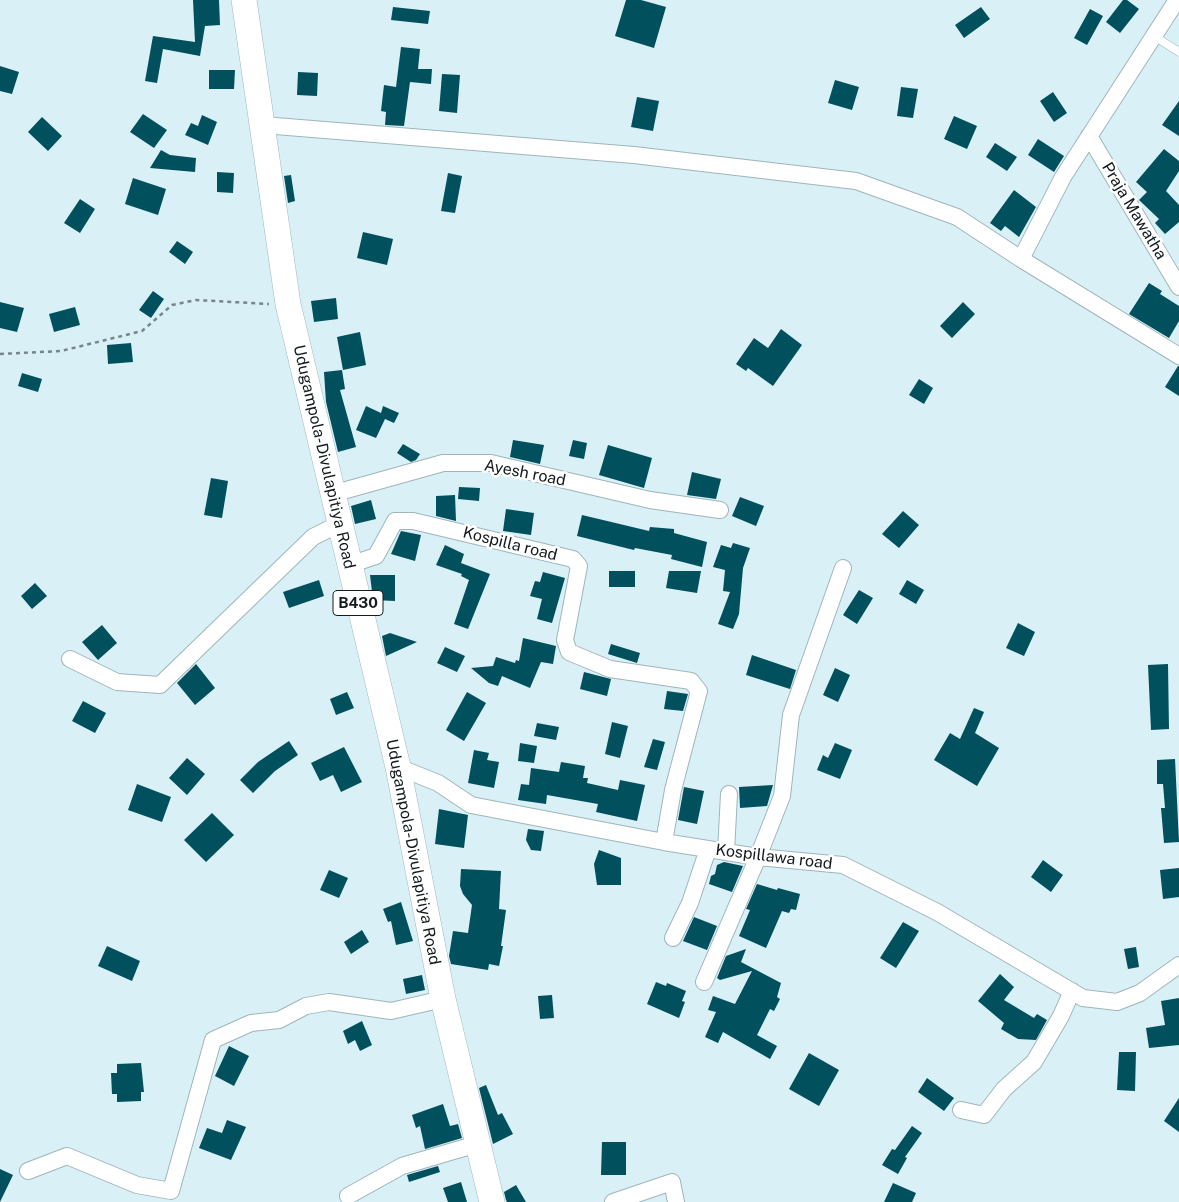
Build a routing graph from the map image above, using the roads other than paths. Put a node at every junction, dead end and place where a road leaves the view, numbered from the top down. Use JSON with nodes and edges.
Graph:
{"nodes":[{"id":1,"x":244,"y":0,"type":"edge"},
{"id":2,"x":1177,"y":0,"type":"edge"},
{"id":3,"x":1154,"y":36,"type":"junction"},
{"id":4,"x":1179,"y":52,"type":"edge"},
{"id":5,"x":263,"y":125,"type":"junction"},
{"id":6,"x":1089,"y":136,"type":"junction"},
{"id":7,"x":1021,"y":259,"type":"junction"},
{"id":8,"x":1179,"y":287,"type":"edge"},
{"id":9,"x":1179,"y":356,"type":"edge"},
{"id":10,"x":332,"y":494,"type":"junction"},
{"id":11,"x":720,"y":510,"type":"dead end"},
{"id":12,"x":339,"y":524,"type":"junction"},
{"id":13,"x":349,"y":565,"type":"junction"},
{"id":14,"x":843,"y":568,"type":"dead end"},
{"id":15,"x":70,"y":659,"type":"dead end"},
{"id":16,"x":398,"y":768,"type":"junction"},
{"id":17,"x":729,"y":794,"type":"dead end"},
{"id":18,"x":664,"y":842,"type":"junction"},
{"id":19,"x":708,"y":849,"type":"junction"},
{"id":20,"x":726,"y":852,"type":"junction"},
{"id":21,"x":758,"y":857,"type":"junction"},
{"id":22,"x":673,"y":938,"type":"dead end"},
{"id":23,"x":1179,"y":966,"type":"edge"},
{"id":24,"x":704,"y":982,"type":"dead end"},
{"id":25,"x":1072,"y":991,"type":"junction"},
{"id":26,"x":443,"y":999,"type":"junction"},
{"id":27,"x":961,"y":1110,"type":"dead end"},
{"id":28,"x":478,"y":1149,"type":"junction"},
{"id":29,"x":28,"y":1171,"type":"dead end"},
{"id":30,"x":348,"y":1196,"type":"dead end"},
{"id":31,"x":492,"y":1202,"type":"edge"},
{"id":32,"x":613,"y":1202,"type":"edge"},
{"id":33,"x":676,"y":1202,"type":"edge"}],
"edges":[{"from":1,"to":5,"type":"main road","name":"Udugampola-Divulapitiya Road","number":"B430"},
{"from":2,"to":3,"type":"street"},
{"from":3,"to":4,"type":"lane"},
{"from":3,"to":6,"type":"street"},
{"from":5,"to":7,"type":"street"},
{"from":5,"to":10,"type":"main road","name":"Udugampola-Divulapitiya Road","number":"B430"},
{"from":6,"to":7,"type":"street"},
{"from":6,"to":8,"type":"street","name":"Praja Mawatha"},
{"from":7,"to":9,"type":"street"},
{"from":10,"to":11,"type":"street","name":"Ayesh road"},
{"from":10,"to":12,"type":"main road","name":"Udugampola-Divulapitiya Road","number":"B430"},
{"from":12,"to":13,"type":"main road","name":"Udugampola-Divulapitiya Road","number":"B430"},
{"from":12,"to":15,"type":"street"},
{"from":13,"to":16,"type":"main road","name":"Udugampola-Divulapitiya Road","number":"B430"},
{"from":13,"to":18,"type":"street","name":"Kospilla road"},
{"from":14,"to":21,"type":"street"},
{"from":16,"to":18,"type":"street","name":"Kospillawa road"},
{"from":16,"to":26,"type":"main road","name":"Udugampola-Divulapitiya Road","number":"B430"},
{"from":17,"to":20,"type":"street"},
{"from":18,"to":19,"type":"street","name":"Kospillawa road"},
{"from":19,"to":20,"type":"street","name":"Kospillawa road"},
{"from":19,"to":22,"type":"street"},
{"from":20,"to":21,"type":"street","name":"Kospillawa road"},
{"from":21,"to":24,"type":"street"},
{"from":21,"to":25,"type":"street","name":"Kospillawa road"},
{"from":23,"to":25,"type":"street","name":"Kospillawa road"},
{"from":25,"to":27,"type":"street"},
{"from":26,"to":28,"type":"main road","name":"Udugampola-Divulapitiya Road","number":"B430"},
{"from":26,"to":29,"type":"street"},
{"from":28,"to":30,"type":"street"},
{"from":28,"to":31,"type":"main road","name":"Udugampola-Divulapitiya Road","number":"B430"},
{"from":32,"to":33,"type":"street"}]}
